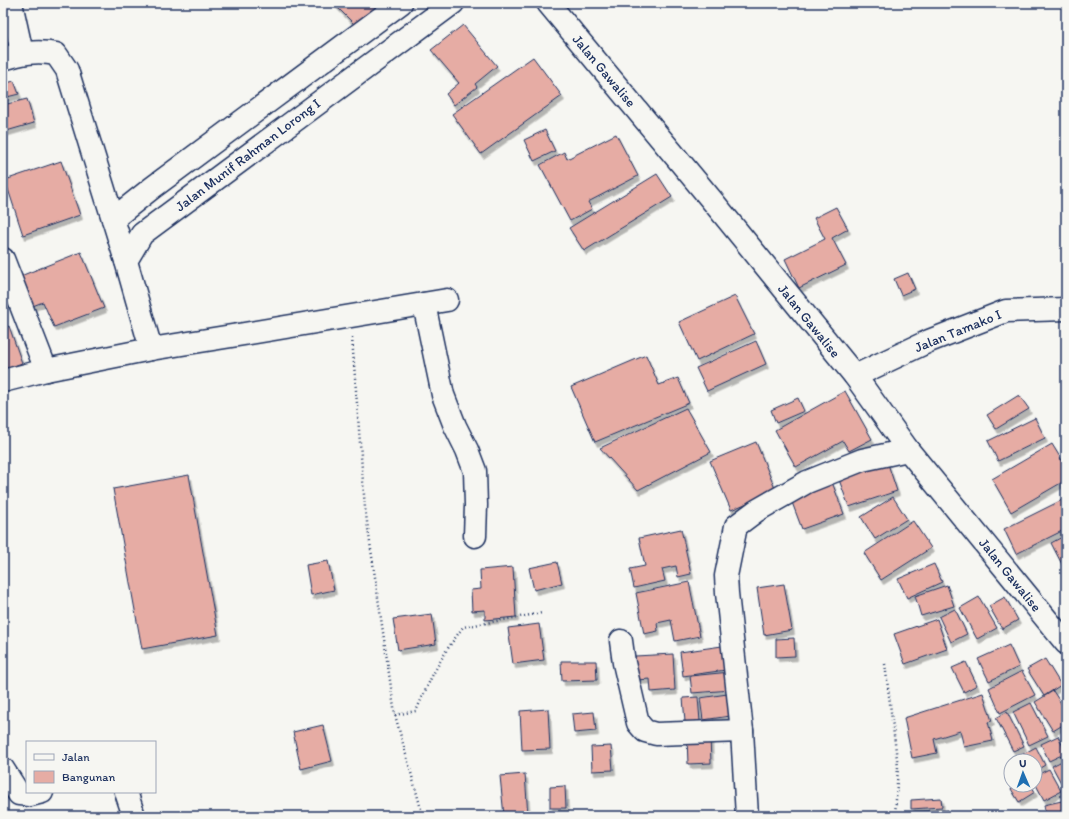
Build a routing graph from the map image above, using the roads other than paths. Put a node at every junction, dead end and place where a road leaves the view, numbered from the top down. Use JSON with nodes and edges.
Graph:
{"nodes":[{"id":1,"x":10,"y":3,"type":"edge"},
{"id":2,"x":402,"y":3,"type":"edge"},
{"id":3,"x":453,"y":3,"type":"edge"},
{"id":4,"x":548,"y":3,"type":"edge"},
{"id":5,"x":12,"y":56,"type":"edge"},
{"id":6,"x":113,"y":219,"type":"junction"},
{"id":7,"x":3,"y":259,"type":"edge"},
{"id":8,"x":126,"y":261,"type":"junction"},
{"id":9,"x":447,"y":300,"type":"dead end"},
{"id":10,"x":424,"y":304,"type":"junction"},
{"id":11,"x":1066,"y":309,"type":"edge"},
{"id":12,"x":151,"y":348,"type":"junction"},
{"id":13,"x":46,"y":370,"type":"junction"},
{"id":14,"x":855,"y":376,"type":"junction"},
{"id":15,"x":3,"y":381,"type":"edge"},
{"id":16,"x":908,"y":450,"type":"junction"},
{"id":17,"x":475,"y":536,"type":"dead end"},
{"id":18,"x":621,"y":641,"type":"dead end"},
{"id":19,"x":1066,"y":643,"type":"edge"},
{"id":20,"x":742,"y":731,"type":"junction"},
{"id":21,"x":3,"y":769,"type":"edge"},
{"id":22,"x":38,"y":793,"type":"edge"},
{"id":23,"x":126,"y":793,"type":"edge"},
{"id":24,"x":134,"y":816,"type":"edge"},
{"id":25,"x":747,"y":816,"type":"edge"}],
"edges":[{"from":1,"to":5,"type":"street"},
{"from":2,"to":6,"type":"street"},
{"from":3,"to":8,"type":"street","name":"Jalan Munif Rahman Lorong I"},
{"from":4,"to":14,"type":"street","name":"Jalan Gawalise"},
{"from":5,"to":6,"type":"street"},
{"from":6,"to":8,"type":"street"},
{"from":7,"to":13,"type":"street"},
{"from":8,"to":12,"type":"street"},
{"from":9,"to":10,"type":"street"},
{"from":10,"to":12,"type":"street"},
{"from":10,"to":17,"type":"street"},
{"from":11,"to":14,"type":"street","name":"Jalan Tamako I"},
{"from":12,"to":13,"type":"street"},
{"from":13,"to":15,"type":"street"},
{"from":14,"to":16,"type":"street","name":"Jalan Gawalise"},
{"from":16,"to":19,"type":"street","name":"Jalan Gawalise"},
{"from":16,"to":20,"type":"street"},
{"from":18,"to":20,"type":"street"},
{"from":20,"to":25,"type":"street"},
{"from":21,"to":22,"type":"street"},
{"from":23,"to":24,"type":"street"}]}
